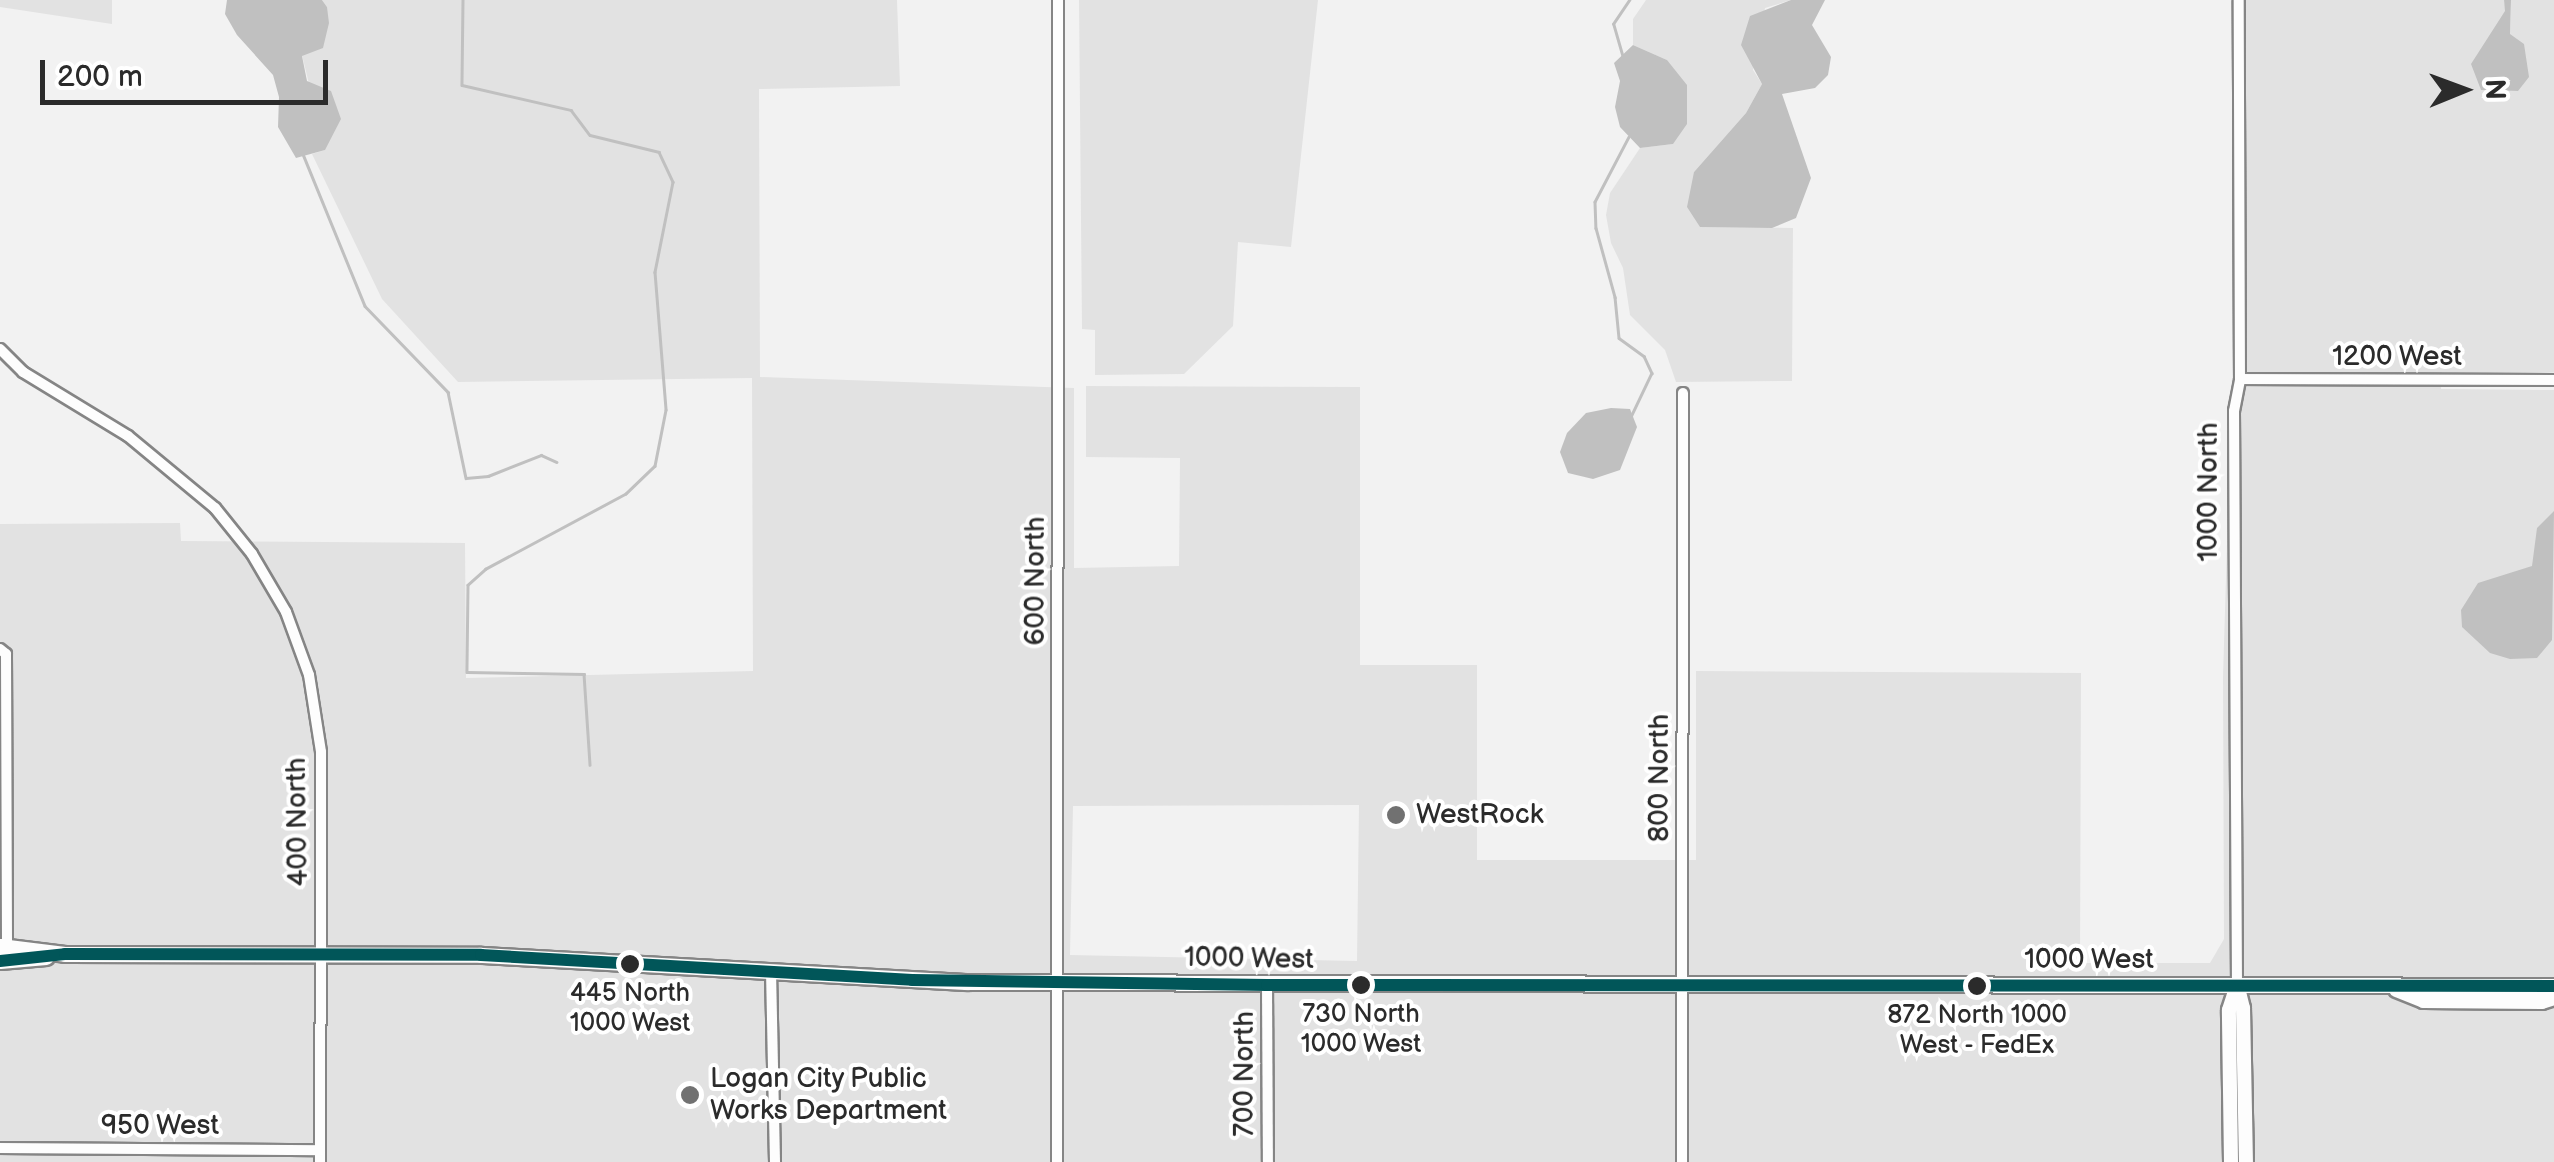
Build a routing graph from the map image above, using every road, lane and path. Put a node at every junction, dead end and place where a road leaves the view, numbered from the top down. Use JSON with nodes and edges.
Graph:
{"nodes":[{"id":1,"x":1058,"y":0,"type":"edge"},
{"id":2,"x":2239,"y":0,"type":"edge"},
{"id":3,"x":0,"y":349,"type":"edge"},
{"id":4,"x":2240,"y":379,"type":"junction"},
{"id":5,"x":2554,"y":380,"type":"edge"},
{"id":6,"x":1683,"y":393,"type":"dead end"},
{"id":7,"x":3,"y":652,"type":"edge"},
{"id":8,"x":2,"y":951,"type":"edge"},
{"id":9,"x":320,"y":956,"type":"junction"},
{"id":10,"x":771,"y":970,"type":"junction"},
{"id":11,"x":1057,"y":982,"type":"junction"},
{"id":12,"x":1267,"y":985,"type":"junction"},
{"id":13,"x":1682,"y":985,"type":"junction"},
{"id":14,"x":2237,"y":985,"type":"junction"},
{"id":15,"x":2388,"y":986,"type":"junction"},
{"id":16,"x":2554,"y":986,"type":"edge"},
{"id":17,"x":2554,"y":996,"type":"edge"},
{"id":18,"x":0,"y":1148,"type":"edge"},
{"id":19,"x":320,"y":1156,"type":"edge"},
{"id":20,"x":776,"y":1162,"type":"edge"},
{"id":21,"x":1057,"y":1162,"type":"edge"},
{"id":22,"x":1268,"y":1162,"type":"edge"},
{"id":23,"x":1682,"y":1162,"type":"edge"},
{"id":24,"x":2230,"y":1162,"type":"edge"},
{"id":25,"x":2246,"y":1162,"type":"edge"}],
"edges":[{"from":1,"to":11,"type":"street","name":"600 North"},
{"from":2,"to":4,"type":"street","name":"1000 North"},
{"from":3,"to":9,"type":"street","name":"400 North"},
{"from":4,"to":5,"type":"street","name":"1200 West"},
{"from":4,"to":14,"type":"street","name":"1000 North"},
{"from":6,"to":13,"type":"street","name":"800 North"},
{"from":7,"to":8,"type":"street"},
{"from":8,"to":9,"type":"main road","name":"1000 West"},
{"from":9,"to":10,"type":"main road","name":"1000 West"},
{"from":9,"to":19,"type":"street","name":"400 North"},
{"from":10,"to":11,"type":"main road","name":"1000 West"},
{"from":10,"to":20,"type":"street"},
{"from":11,"to":12,"type":"main road","name":"1000 West"},
{"from":11,"to":21,"type":"street","name":"600 North"},
{"from":12,"to":13,"type":"main road","name":"1000 West"},
{"from":12,"to":22,"type":"street","name":"700 North"},
{"from":13,"to":14,"type":"main road","name":"1000 West"},
{"from":13,"to":23,"type":"street","name":"800 North"},
{"from":14,"to":15,"type":"main road","name":"1000 West"},
{"from":14,"to":24,"type":"street","name":"1000 North"},
{"from":14,"to":25,"type":"street","name":"1000 North"},
{"from":15,"to":16,"type":"main road","name":"1000 West"},
{"from":15,"to":17,"type":"main road"},
{"from":18,"to":19,"type":"street","name":"950 West"}]}
